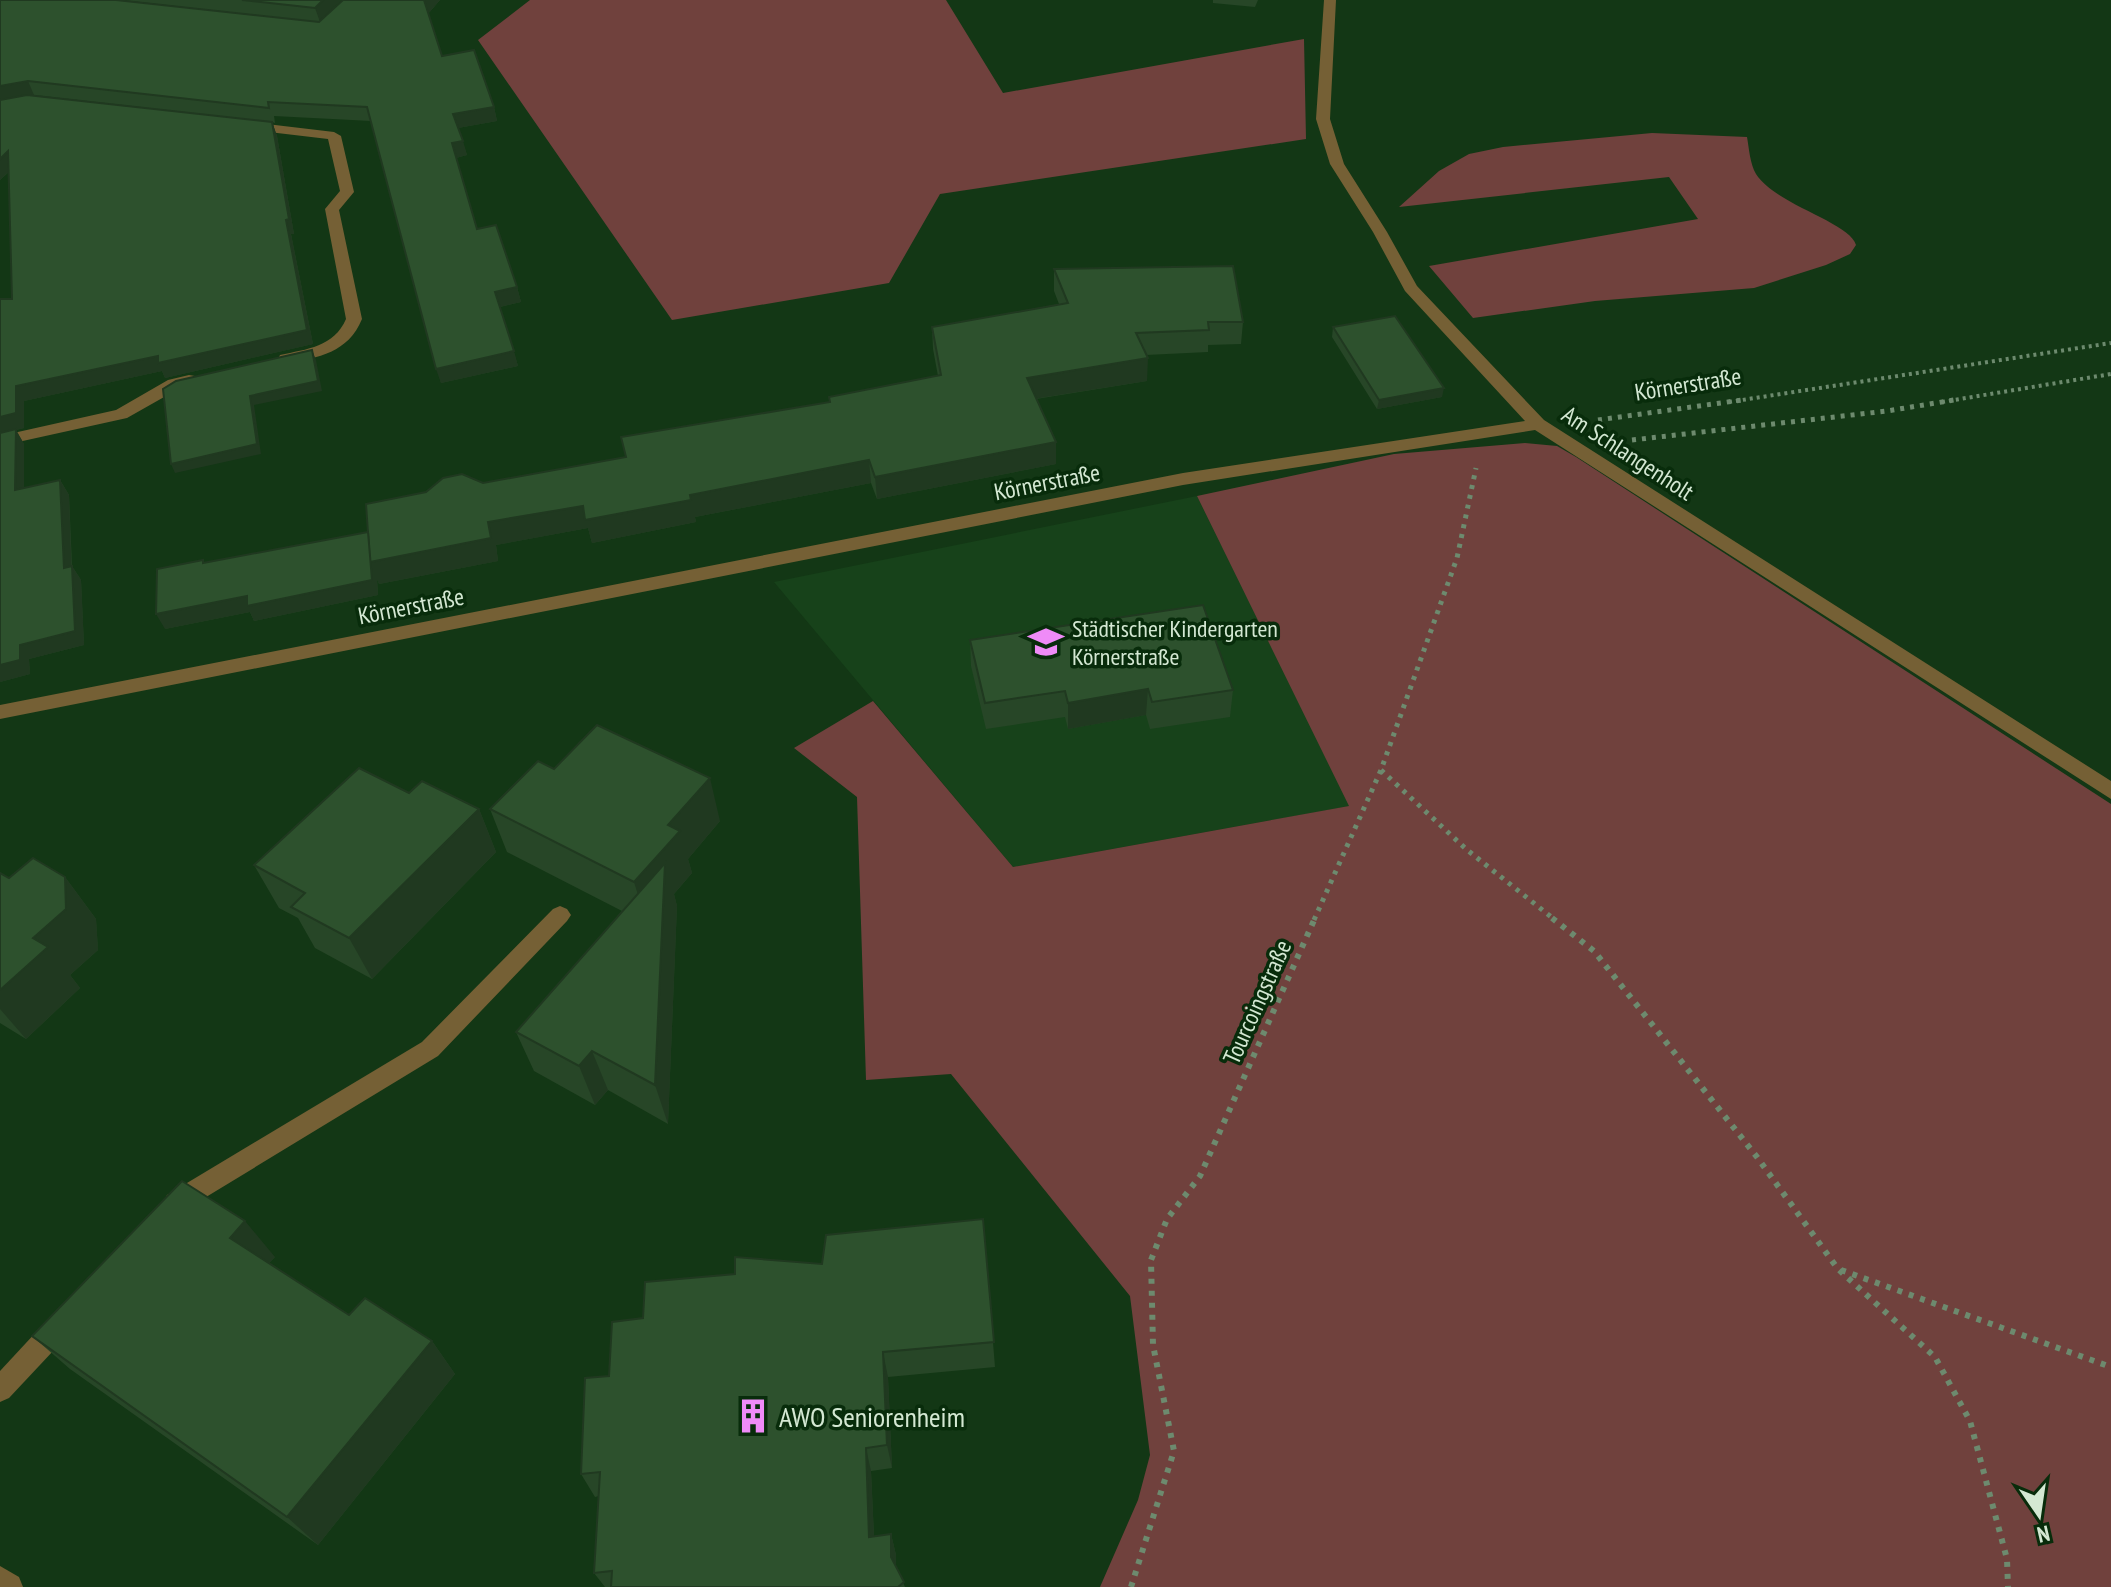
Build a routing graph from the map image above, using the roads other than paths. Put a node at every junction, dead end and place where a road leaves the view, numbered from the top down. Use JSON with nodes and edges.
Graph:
{"nodes":[{"id":1,"x":1330,"y":0,"type":"edge"},
{"id":2,"x":239,"y":125,"type":"edge"},
{"id":3,"x":267,"y":363,"type":"edge"},
{"id":4,"x":205,"y":377,"type":"edge"},
{"id":5,"x":1538,"y":424,"type":"junction"},
{"id":6,"x":0,"y":441,"type":"edge"},
{"id":7,"x":0,"y":712,"type":"edge"},
{"id":8,"x":2111,"y":791,"type":"edge"},
{"id":9,"x":560,"y":915,"type":"dead end"},
{"id":10,"x":160,"y":1218,"type":"edge"},
{"id":11,"x":75,"y":1309,"type":"edge"},
{"id":12,"x":0,"y":1389,"type":"edge"},
{"id":13,"x":0,"y":1580,"type":"edge"},
{"id":14,"x":9,"y":1587,"type":"edge"}],
"edges":[{"from":1,"to":5,"type":"street","name":"Am Schlangenholt"},
{"from":2,"to":3,"type":"street"},
{"from":4,"to":6,"type":"street"},
{"from":5,"to":7,"type":"street","name":"Körnerstraße"},
{"from":5,"to":8,"type":"street","name":"Am Schlangenholt"},
{"from":9,"to":10,"type":"street"},
{"from":11,"to":12,"type":"street"},
{"from":13,"to":14,"type":"street"}]}
